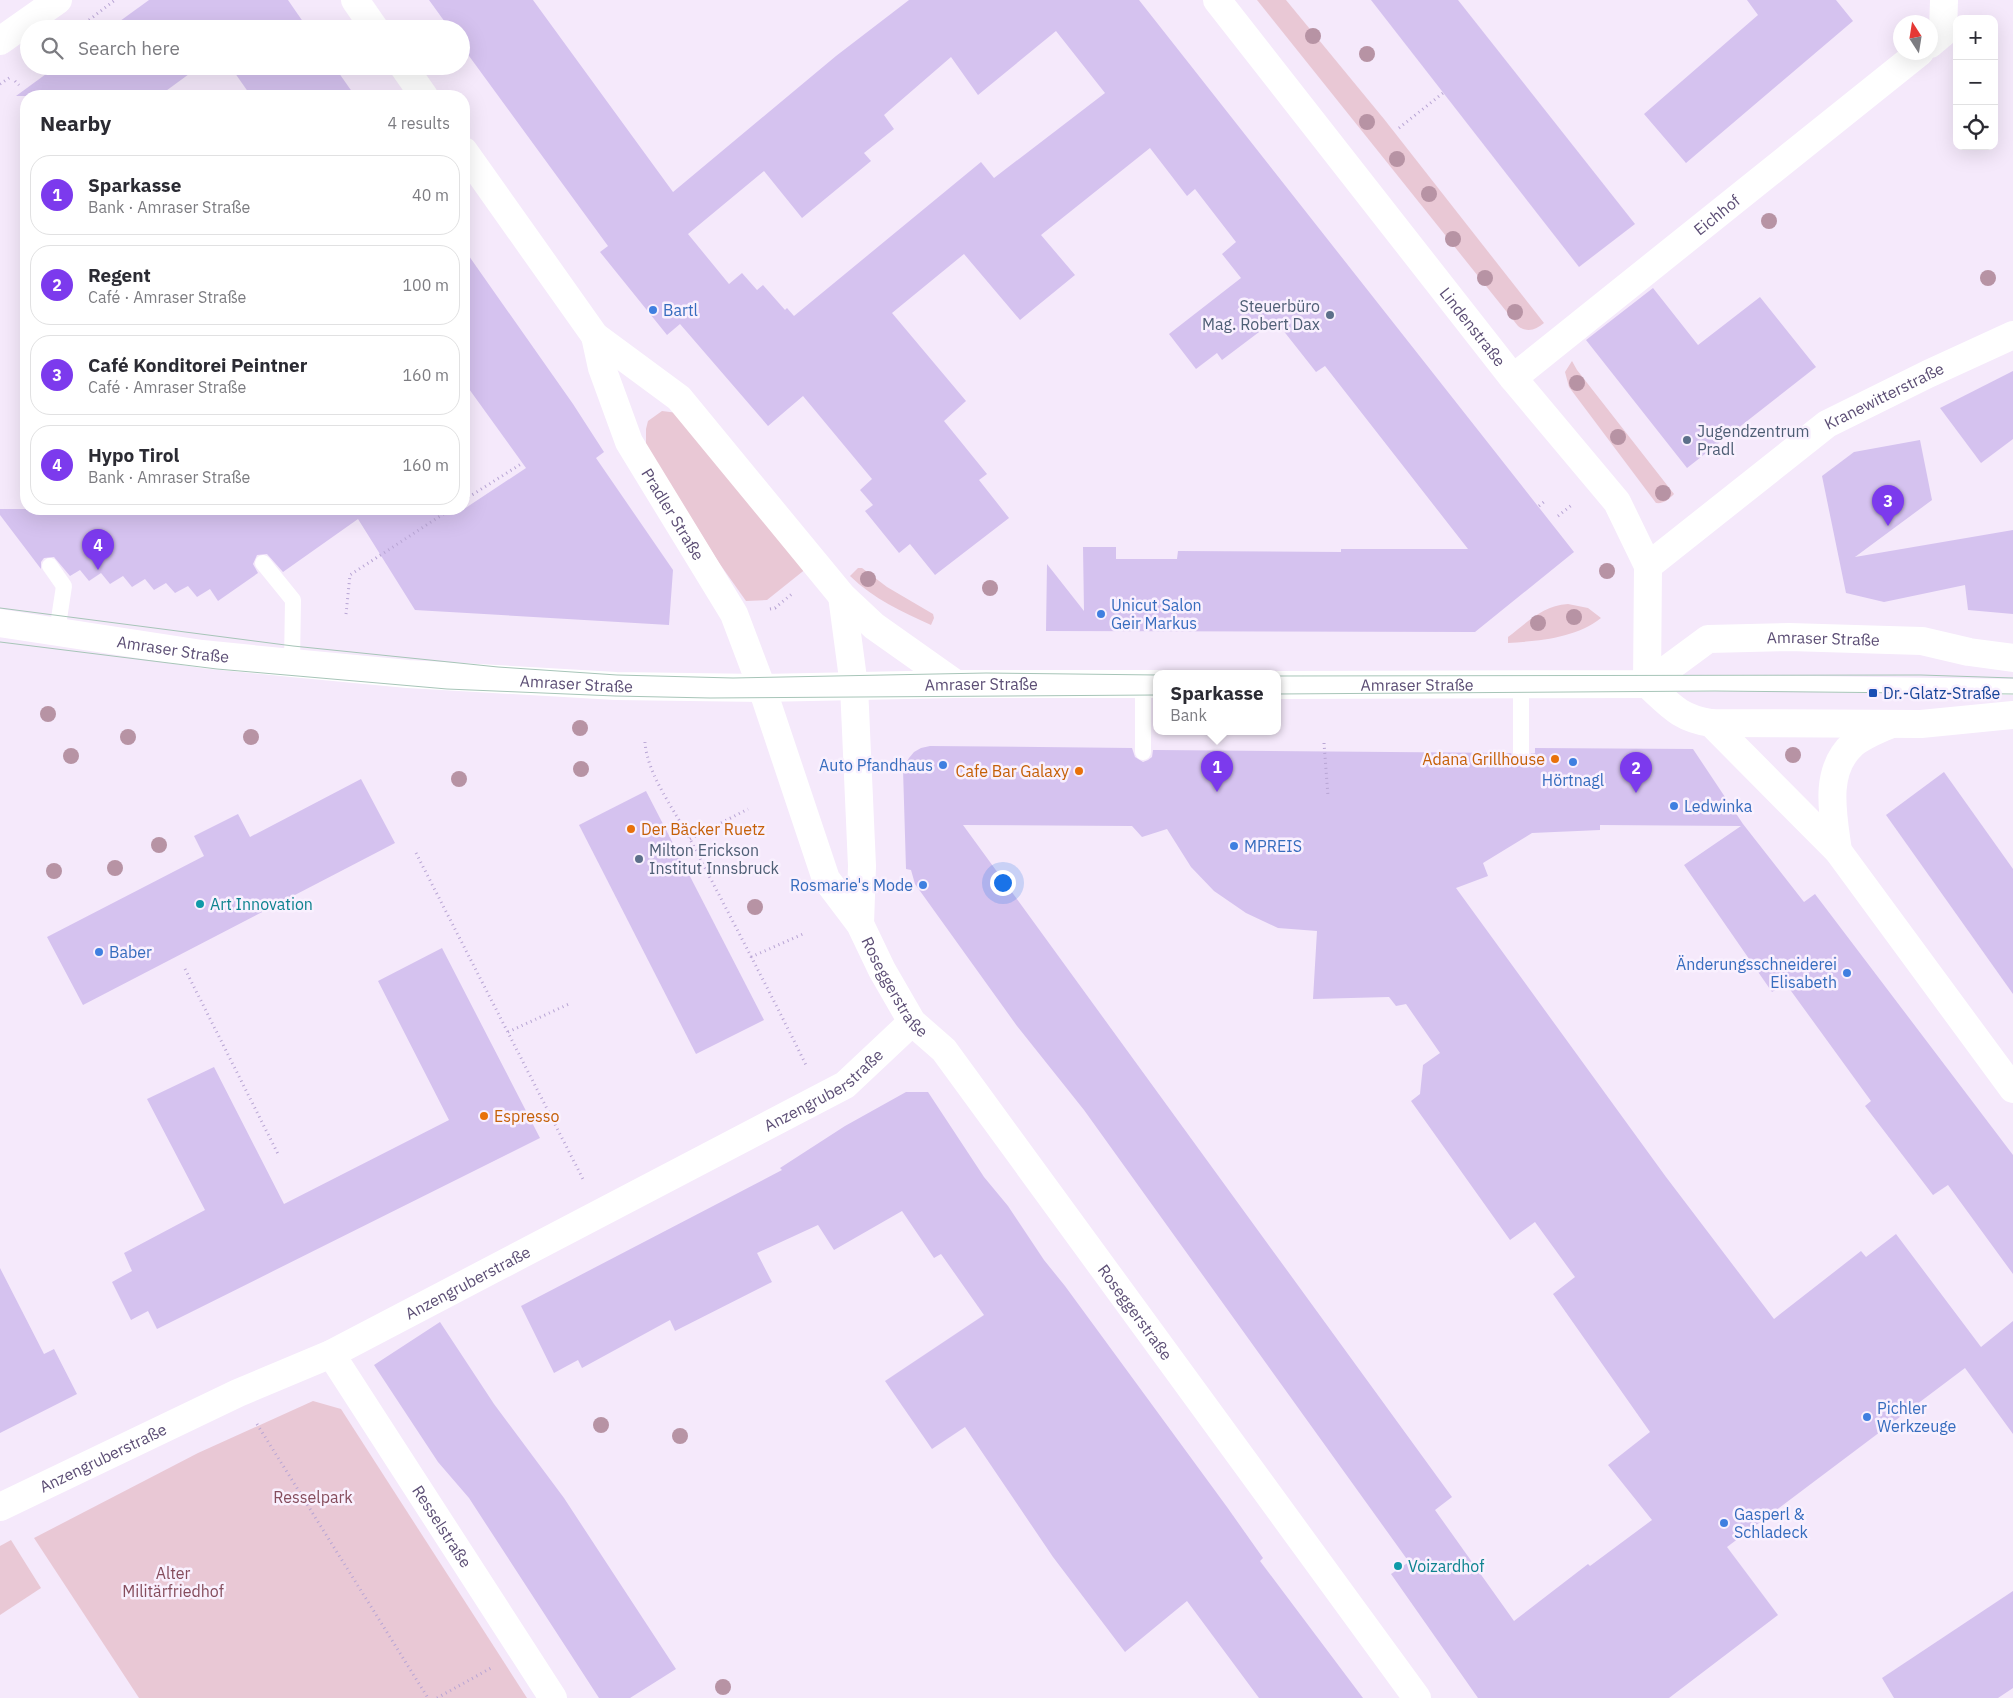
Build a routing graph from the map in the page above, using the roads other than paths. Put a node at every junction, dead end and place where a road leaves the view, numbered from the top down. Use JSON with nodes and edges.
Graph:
{"nodes":[{"id":1,"x":58,"y":0,"type":"edge"},
{"id":2,"x":355,"y":0,"type":"edge"},
{"id":3,"x":1217,"y":0,"type":"edge"},
{"id":4,"x":1944,"y":0,"type":"edge"},
{"id":5,"x":30,"y":20,"type":"edge"},
{"id":6,"x":369,"y":20,"type":"edge"},
{"id":7,"x":20,"y":27,"type":"edge"},
{"id":8,"x":1938,"y":38,"type":"edge"},
{"id":9,"x":0,"y":41,"type":"edge"},
{"id":10,"x":1910,"y":60,"type":"edge"},
{"id":11,"x":409,"y":75,"type":"edge"},
{"id":12,"x":420,"y":90,"type":"edge"},
{"id":13,"x":470,"y":159,"type":"edge"},
{"id":14,"x":2013,"y":335,"type":"edge"},
{"id":15,"x":595,"y":336,"type":"junction"},
{"id":16,"x":1513,"y":378,"type":"junction"},
{"id":17,"x":263,"y":563,"type":"dead end"},
{"id":18,"x":50,"y":566,"type":"dead end"},
{"id":19,"x":1648,"y":566,"type":"junction"},
{"id":20,"x":842,"y":596,"type":"junction"},
{"id":21,"x":0,"y":623,"type":"edge"},
{"id":22,"x":57,"y":632,"type":"junction"},
{"id":23,"x":2013,"y":658,"type":"edge"},
{"id":24,"x":292,"y":663,"type":"junction"},
{"id":25,"x":956,"y":684,"type":"junction"},
{"id":26,"x":1150,"y":684,"type":"edge"},
{"id":27,"x":1521,"y":684,"type":"junction"},
{"id":28,"x":1647,"y":684,"type":"junction"},
{"id":29,"x":1281,"y":685,"type":"edge"},
{"id":30,"x":854,"y":686,"type":"junction"},
{"id":31,"x":2013,"y":687,"type":"edge"},
{"id":32,"x":762,"y":688,"type":"junction"},
{"id":33,"x":2013,"y":715,"type":"edge"},
{"id":34,"x":1711,"y":723,"type":"junction"},
{"id":35,"x":1891,"y":724,"type":"junction"},
{"id":36,"x":1143,"y":752,"type":"dead end"},
{"id":37,"x":1521,"y":753,"type":"dead end"},
{"id":38,"x":1838,"y":851,"type":"junction"},
{"id":39,"x":860,"y":924,"type":"junction"},
{"id":40,"x":912,"y":1022,"type":"junction"},
{"id":41,"x":2013,"y":1089,"type":"edge"},
{"id":42,"x":331,"y":1354,"type":"junction"},
{"id":43,"x":0,"y":1506,"type":"edge"},
{"id":44,"x":553,"y":1698,"type":"edge"},
{"id":45,"x":1417,"y":1698,"type":"edge"}],
"edges":[{"from":1,"to":5,"type":"street"},
{"from":2,"to":6,"type":"street"},
{"from":3,"to":16,"type":"street","name":"Lindenstraße"},
{"from":4,"to":8,"type":"street"},
{"from":7,"to":9,"type":"street"},
{"from":10,"to":16,"type":"street","name":"Eichhof"},
{"from":11,"to":12,"type":"street"},
{"from":13,"to":15,"type":"street","name":"Pradler Straße"},
{"from":14,"to":19,"type":"street","name":"Kranewitterstraße"},
{"from":15,"to":20,"type":"street","name":"Pradler Straße"},
{"from":15,"to":32,"type":"street","name":"Pradler Straße"},
{"from":16,"to":19,"type":"street","name":"Lindenstraße"},
{"from":17,"to":24,"type":"lane"},
{"from":18,"to":22,"type":"lane"},
{"from":19,"to":28,"type":"street","name":"Lindenstraße"},
{"from":20,"to":25,"type":"street","name":"Pradler Straße"},
{"from":20,"to":30,"type":"street"},
{"from":21,"to":22,"type":"street","name":"Amraser Straße"},
{"from":22,"to":24,"type":"street","name":"Amraser Straße"},
{"from":23,"to":28,"type":"street","name":"Amraser Straße"},
{"from":24,"to":32,"type":"street","name":"Amraser Straße"},
{"from":25,"to":26,"type":"street","name":"Amraser Straße"},
{"from":25,"to":30,"type":"street","name":"Amraser Straße"},
{"from":26,"to":36,"type":"lane"},
{"from":27,"to":28,"type":"street","name":"Amraser Straße"},
{"from":27,"to":29,"type":"street","name":"Amraser Straße"},
{"from":27,"to":37,"type":"lane"},
{"from":28,"to":31,"type":"lane"},
{"from":28,"to":34,"type":"street"},
{"from":30,"to":32,"type":"street","name":"Amraser Straße"},
{"from":30,"to":39,"type":"street","name":"Roseggerstraße"},
{"from":32,"to":39,"type":"street","name":"Roseggerstraße"},
{"from":33,"to":35,"type":"street"},
{"from":34,"to":35,"type":"street"},
{"from":34,"to":38,"type":"street"},
{"from":35,"to":38,"type":"street"},
{"from":38,"to":41,"type":"street"},
{"from":39,"to":40,"type":"street","name":"Roseggerstraße"},
{"from":40,"to":42,"type":"street","name":"Anzengruberstraße"},
{"from":40,"to":45,"type":"street","name":"Roseggerstraße"},
{"from":42,"to":43,"type":"street","name":"Anzengruberstraße"},
{"from":42,"to":44,"type":"street","name":"Resselstraße"}]}
